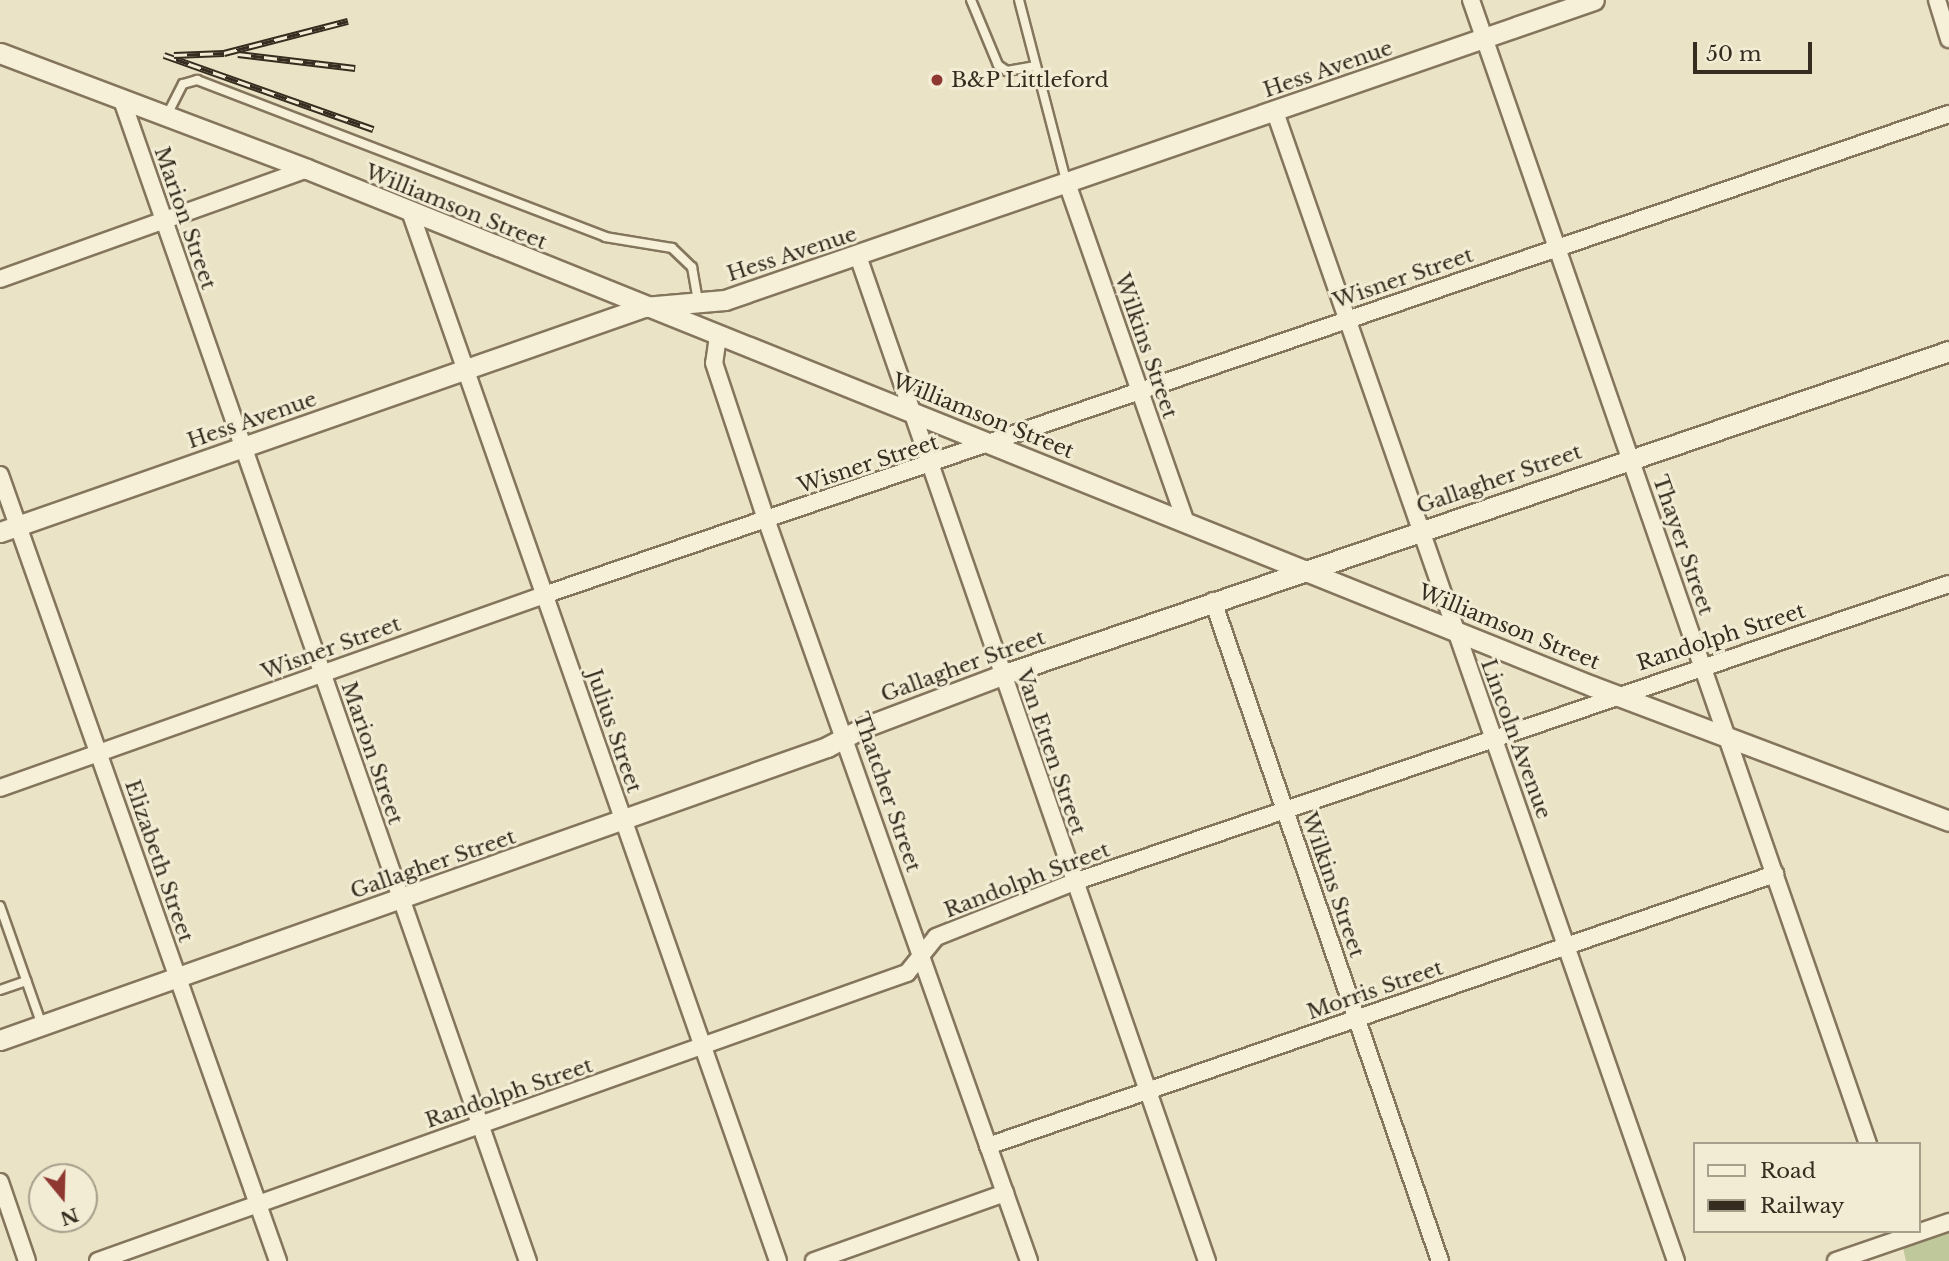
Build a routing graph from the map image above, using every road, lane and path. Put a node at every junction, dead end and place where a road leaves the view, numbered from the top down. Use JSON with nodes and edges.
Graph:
{"nodes":[{"id":1,"x":971,"y":0,"type":"edge"},
{"id":2,"x":1019,"y":0,"type":"edge"},
{"id":3,"x":1471,"y":0,"type":"edge"},
{"id":4,"x":1594,"y":0,"type":"edge"},
{"id":5,"x":1937,"y":0,"type":"edge"},
{"id":6,"x":1485,"y":38,"type":"junction"},
{"id":7,"x":1949,"y":38,"type":"edge"},
{"id":8,"x":0,"y":53,"type":"edge"},
{"id":9,"x":1036,"y":66,"type":"junction"},
{"id":10,"x":122,"y":100,"type":"junction"},
{"id":11,"x":1275,"y":112,"type":"junction"},
{"id":12,"x":1949,"y":114,"type":"edge"},
{"id":13,"x":166,"y":117,"type":"junction"},
{"id":14,"x":307,"y":169,"type":"junction"},
{"id":15,"x":1067,"y":183,"type":"junction"},
{"id":16,"x":411,"y":214,"type":"junction"},
{"id":17,"x":164,"y":222,"type":"junction"},
{"id":18,"x":1557,"y":248,"type":"junction"},
{"id":19,"x":858,"y":256,"type":"junction"},
{"id":20,"x":0,"y":279,"type":"edge"},
{"id":21,"x":698,"y":305,"type":"junction"},
{"id":22,"x":644,"y":307,"type":"junction"},
{"id":23,"x":1348,"y":320,"type":"junction"},
{"id":24,"x":718,"y":336,"type":"junction"},
{"id":25,"x":1949,"y":351,"type":"edge"},
{"id":26,"x":463,"y":369,"type":"junction"},
{"id":27,"x":1140,"y":392,"type":"junction"},
{"id":28,"x":910,"y":412,"type":"junction"},
{"id":29,"x":994,"y":445,"type":"junction"},
{"id":30,"x":242,"y":447,"type":"junction"},
{"id":31,"x":1630,"y":457,"type":"junction"},
{"id":32,"x":931,"y":466,"type":"junction"},
{"id":33,"x":0,"y":474,"type":"edge"},
{"id":34,"x":766,"y":519,"type":"junction"},
{"id":35,"x":1186,"y":523,"type":"junction"},
{"id":36,"x":9,"y":528,"type":"edge"},
{"id":37,"x":1422,"y":530,"type":"junction"},
{"id":38,"x":1306,"y":568,"type":"junction"},
{"id":39,"x":1949,"y":584,"type":"edge"},
{"id":40,"x":544,"y":595,"type":"junction"},
{"id":41,"x":1213,"y":601,"type":"junction"},
{"id":42,"x":1455,"y":629,"type":"junction"},
{"id":43,"x":1703,"y":666,"type":"junction"},
{"id":44,"x":322,"y":674,"type":"junction"},
{"id":45,"x":1002,"y":675,"type":"junction"},
{"id":46,"x":1615,"y":694,"type":"junction"},
{"id":47,"x":845,"y":736,"type":"junction"},
{"id":48,"x":1726,"y":736,"type":"junction"},
{"id":49,"x":1495,"y":738,"type":"junction"},
{"id":50,"x":99,"y":752,"type":"junction"},
{"id":51,"x":0,"y":788,"type":"edge"},
{"id":52,"x":1285,"y":811,"type":"junction"},
{"id":53,"x":623,"y":821,"type":"junction"},
{"id":54,"x":1949,"y":821,"type":"edge"},
{"id":55,"x":1775,"y":873,"type":"junction"},
{"id":56,"x":1074,"y":882,"type":"junction"},
{"id":57,"x":401,"y":900,"type":"junction"},
{"id":58,"x":0,"y":906,"type":"edge"},
{"id":59,"x":1566,"y":947,"type":"junction"},
{"id":60,"x":921,"y":954,"type":"junction"},
{"id":61,"x":178,"y":977,"type":"junction"},
{"id":62,"x":26,"y":981,"type":"junction"},
{"id":63,"x":0,"y":990,"type":"edge"},
{"id":64,"x":1357,"y":1018,"type":"junction"},
{"id":65,"x":42,"y":1026,"type":"junction"},
{"id":66,"x":0,"y":1041,"type":"edge"},
{"id":67,"x":703,"y":1048,"type":"junction"},
{"id":68,"x":1147,"y":1090,"type":"junction"},
{"id":69,"x":480,"y":1125,"type":"junction"},
{"id":70,"x":1867,"y":1142,"type":"edge"},
{"id":71,"x":988,"y":1146,"type":"junction"},
{"id":72,"x":0,"y":1182,"type":"edge"},
{"id":73,"x":1005,"y":1193,"type":"junction"},
{"id":74,"x":258,"y":1203,"type":"junction"},
{"id":75,"x":1949,"y":1222,"type":"edge"},
{"id":76,"x":1921,"y":1229,"type":"edge"},
{"id":77,"x":1900,"y":1235,"type":"edge"},
{"id":78,"x":27,"y":1261,"type":"edge"},
{"id":79,"x":98,"y":1261,"type":"edge"},
{"id":80,"x":278,"y":1261,"type":"edge"},
{"id":81,"x":528,"y":1261,"type":"edge"},
{"id":82,"x":778,"y":1261,"type":"edge"},
{"id":83,"x":814,"y":1261,"type":"edge"},
{"id":84,"x":1029,"y":1261,"type":"edge"},
{"id":85,"x":1207,"y":1261,"type":"edge"},
{"id":86,"x":1440,"y":1261,"type":"edge"},
{"id":87,"x":1676,"y":1261,"type":"edge"},
{"id":88,"x":1836,"y":1261,"type":"edge"}],
"edges":[{"from":1,"to":9,"type":"lane"},
{"from":2,"to":9,"type":"lane"},
{"from":3,"to":6,"type":"street","name":"Thayer Street"},
{"from":4,"to":6,"type":"street","name":"Hess Avenue"},
{"from":5,"to":7,"type":"street"},
{"from":6,"to":11,"type":"street","name":"Hess Avenue"},
{"from":6,"to":18,"type":"street","name":"Thayer Street"},
{"from":8,"to":10,"type":"street","name":"Williamson Street"},
{"from":9,"to":15,"type":"lane"},
{"from":10,"to":13,"type":"street","name":"Williamson Street"},
{"from":10,"to":17,"type":"street","name":"Marion Street"},
{"from":11,"to":15,"type":"street","name":"Hess Avenue"},
{"from":11,"to":23,"type":"street","name":"Lincoln Avenue"},
{"from":12,"to":18,"type":"street","name":"Wisner Street"},
{"from":13,"to":14,"type":"street","name":"Williamson Street"},
{"from":13,"to":21,"type":"lane"},
{"from":14,"to":16,"type":"street","name":"Williamson Street"},
{"from":14,"to":17,"type":"street"},
{"from":15,"to":19,"type":"street","name":"Hess Avenue"},
{"from":15,"to":27,"type":"street","name":"Wilkins Street"},
{"from":16,"to":22,"type":"street","name":"Williamson Street"},
{"from":16,"to":26,"type":"street","name":"Julius Street"},
{"from":17,"to":20,"type":"street"},
{"from":17,"to":30,"type":"street","name":"Marion Street"},
{"from":18,"to":23,"type":"street","name":"Wisner Street"},
{"from":18,"to":31,"type":"street","name":"Thayer Street"},
{"from":19,"to":21,"type":"street","name":"Hess Avenue"},
{"from":19,"to":28,"type":"street","name":"Van Etten Street"},
{"from":21,"to":22,"type":"street","name":"Hess Avenue"},
{"from":22,"to":24,"type":"street","name":"Williamson Street"},
{"from":22,"to":26,"type":"street","name":"Hess Avenue"},
{"from":23,"to":27,"type":"street","name":"Wisner Street"},
{"from":23,"to":37,"type":"street","name":"Lincoln Avenue"},
{"from":24,"to":28,"type":"street","name":"Williamson Street"},
{"from":24,"to":34,"type":"street","name":"Thatcher Street"},
{"from":25,"to":31,"type":"street","name":"Gallagher Street"},
{"from":26,"to":30,"type":"street","name":"Hess Avenue"},
{"from":26,"to":40,"type":"street","name":"Julius Street"},
{"from":27,"to":29,"type":"street","name":"Wisner Street"},
{"from":27,"to":35,"type":"street","name":"Wilkins Street"},
{"from":28,"to":29,"type":"street","name":"Williamson Street"},
{"from":28,"to":32,"type":"street","name":"Van Etten Street"},
{"from":29,"to":32,"type":"street","name":"Wisner Street"},
{"from":29,"to":35,"type":"street","name":"Williamson Street"},
{"from":30,"to":36,"type":"street","name":"Hess Avenue"},
{"from":30,"to":44,"type":"street","name":"Marion Street"},
{"from":31,"to":37,"type":"street","name":"Gallagher Street"},
{"from":31,"to":43,"type":"street","name":"Thayer Street"},
{"from":32,"to":34,"type":"street","name":"Wisner Street"},
{"from":32,"to":45,"type":"street","name":"Van Etten Street"},
{"from":33,"to":36,"type":"street","name":"Elizabeth Street"},
{"from":34,"to":40,"type":"street","name":"Wisner Street"},
{"from":34,"to":47,"type":"street","name":"Thatcher Street"},
{"from":35,"to":38,"type":"street","name":"Williamson Street"},
{"from":36,"to":50,"type":"street","name":"Elizabeth Street"},
{"from":37,"to":38,"type":"street","name":"Gallagher Street"},
{"from":37,"to":42,"type":"street","name":"Lincoln Avenue"},
{"from":38,"to":41,"type":"street","name":"Gallagher Street"},
{"from":38,"to":42,"type":"street","name":"Williamson Street"},
{"from":39,"to":43,"type":"street","name":"Randolph Street"},
{"from":40,"to":44,"type":"street","name":"Wisner Street"},
{"from":40,"to":53,"type":"street","name":"Julius Street"},
{"from":41,"to":45,"type":"street","name":"Gallagher Street"},
{"from":41,"to":52,"type":"street","name":"Wilkins Street"},
{"from":42,"to":46,"type":"street","name":"Williamson Street"},
{"from":42,"to":49,"type":"street","name":"Lincoln Avenue"},
{"from":43,"to":46,"type":"street","name":"Randolph Street"},
{"from":43,"to":48,"type":"street","name":"Thayer Street"},
{"from":44,"to":50,"type":"street","name":"Wisner Street"},
{"from":44,"to":57,"type":"street","name":"Marion Street"},
{"from":45,"to":47,"type":"street","name":"Gallagher Street"},
{"from":45,"to":56,"type":"street","name":"Van Etten Street"},
{"from":46,"to":48,"type":"street","name":"Williamson Street"},
{"from":46,"to":49,"type":"street","name":"Randolph Street"},
{"from":47,"to":53,"type":"street","name":"Gallagher Street"},
{"from":47,"to":60,"type":"street","name":"Thatcher Street"},
{"from":48,"to":54,"type":"street","name":"Williamson Street"},
{"from":48,"to":55,"type":"street","name":"Thayer Street"},
{"from":49,"to":52,"type":"street","name":"Randolph Street"},
{"from":49,"to":59,"type":"street","name":"Lincoln Avenue"},
{"from":50,"to":51,"type":"street","name":"Wisner Street"},
{"from":50,"to":61,"type":"street","name":"Elizabeth Street"},
{"from":52,"to":56,"type":"street","name":"Randolph Street"},
{"from":52,"to":64,"type":"street","name":"Wilkins Street"},
{"from":53,"to":57,"type":"street","name":"Gallagher Street"},
{"from":53,"to":67,"type":"street","name":"Julius Street"},
{"from":55,"to":59,"type":"street","name":"Morris Street"},
{"from":55,"to":70,"type":"street","name":"Thayer Street"},
{"from":56,"to":60,"type":"street","name":"Randolph Street"},
{"from":56,"to":68,"type":"street","name":"Van Etten Street"},
{"from":57,"to":61,"type":"street","name":"Gallagher Street"},
{"from":57,"to":69,"type":"street","name":"Marion Street"},
{"from":58,"to":62,"type":"lane"},
{"from":59,"to":64,"type":"street","name":"Morris Street"},
{"from":59,"to":87,"type":"street","name":"Lincoln Avenue"},
{"from":60,"to":67,"type":"street","name":"Randolph Street"},
{"from":60,"to":71,"type":"street","name":"Thatcher Street"},
{"from":61,"to":65,"type":"street","name":"Gallagher Street"},
{"from":61,"to":74,"type":"street","name":"Elizabeth Street"},
{"from":62,"to":63,"type":"lane"},
{"from":62,"to":65,"type":"lane"},
{"from":64,"to":68,"type":"street","name":"Morris Street"},
{"from":64,"to":86,"type":"street","name":"Wilkins Street"},
{"from":65,"to":66,"type":"street","name":"Gallagher Street"},
{"from":67,"to":69,"type":"street","name":"Randolph Street"},
{"from":67,"to":82,"type":"street","name":"Julius Street"},
{"from":68,"to":71,"type":"street","name":"Morris Street"},
{"from":68,"to":85,"type":"street","name":"Van Etten Street"},
{"from":69,"to":74,"type":"street","name":"Randolph Street"},
{"from":69,"to":81,"type":"street","name":"Marion Street"},
{"from":71,"to":73,"type":"street","name":"Thatcher Street"},
{"from":72,"to":78,"type":"street"},
{"from":73,"to":83,"type":"street"},
{"from":73,"to":84,"type":"street","name":"Thatcher Street"},
{"from":74,"to":79,"type":"street","name":"Randolph Street"},
{"from":74,"to":80,"type":"street","name":"Elizabeth Street"},
{"from":75,"to":76,"type":"street"},
{"from":77,"to":88,"type":"street"}]}
